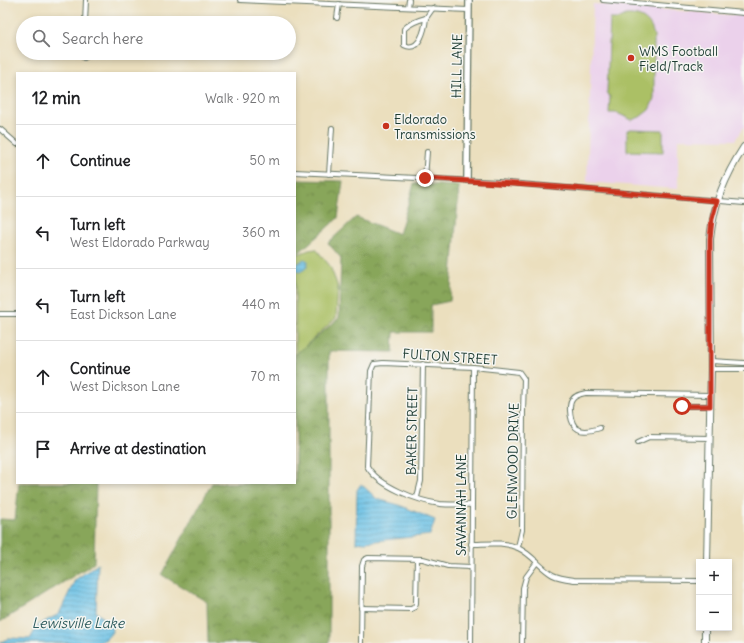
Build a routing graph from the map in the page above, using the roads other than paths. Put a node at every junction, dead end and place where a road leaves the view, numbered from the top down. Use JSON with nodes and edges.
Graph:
{"nodes":[{"id":1,"x":86,"y":0,"type":"edge"},
{"id":2,"x":240,"y":0,"type":"edge"},
{"id":3,"x":381,"y":0,"type":"edge"},
{"id":4,"x":409,"y":0,"type":"edge"},
{"id":5,"x":469,"y":0,"type":"edge"},
{"id":6,"x":603,"y":0,"type":"edge"},
{"id":7,"x":346,"y":2,"type":"edge"},
{"id":8,"x":339,"y":4,"type":"junction"},
{"id":9,"x":381,"y":6,"type":"junction"},
{"id":10,"x":408,"y":7,"type":"junction"},
{"id":11,"x":433,"y":8,"type":"junction"},
{"id":12,"x":468,"y":10,"type":"junction"},
{"id":13,"x":744,"y":13,"type":"edge"},
{"id":14,"x":85,"y":16,"type":"edge"},
{"id":15,"x":337,"y":18,"type":"dead end"},
{"id":16,"x":426,"y":18,"type":"junction"},
{"id":17,"x":332,"y":128,"type":"dead end"},
{"id":18,"x":0,"y":129,"type":"edge"},
{"id":19,"x":16,"y":143,"type":"edge"},
{"id":20,"x":744,"y":147,"type":"edge"},
{"id":21,"x":427,"y":152,"type":"dead end"},
{"id":22,"x":296,"y":172,"type":"edge"},
{"id":23,"x":329,"y":174,"type":"junction"},
{"id":24,"x":425,"y":178,"type":"junction"},
{"id":25,"x":467,"y":180,"type":"junction"},
{"id":26,"x":717,"y":201,"type":"junction"},
{"id":27,"x":744,"y":203,"type":"edge"},
{"id":28,"x":0,"y":314,"type":"edge"},
{"id":29,"x":16,"y":314,"type":"edge"},
{"id":30,"x":711,"y":361,"type":"junction"},
{"id":31,"x":744,"y":363,"type":"edge"},
{"id":32,"x":423,"y":364,"type":"junction"},
{"id":33,"x":472,"y":367,"type":"junction"},
{"id":34,"x":710,"y":369,"type":"junction"},
{"id":35,"x":744,"y":369,"type":"edge"},
{"id":36,"x":523,"y":375,"type":"joint"},
{"id":37,"x":710,"y":395,"type":"junction"},
{"id":38,"x":682,"y":406,"type":"dead end"},
{"id":39,"x":710,"y":406,"type":"junction"},
{"id":40,"x":600,"y":428,"type":"dead end"},
{"id":41,"x":709,"y":438,"type":"junction"},
{"id":42,"x":638,"y":442,"type":"dead end"},
{"id":43,"x":417,"y":498,"type":"junction"},
{"id":44,"x":471,"y":505,"type":"junction"},
{"id":45,"x":471,"y":544,"type":"junction"},
{"id":46,"x":518,"y":548,"type":"junction"},
{"id":47,"x":418,"y":559,"type":"junction"},
{"id":48,"x":707,"y":559,"type":"edge"},
{"id":49,"x":537,"y":562,"type":"junction"},
{"id":50,"x":471,"y":566,"type":"junction"},
{"id":51,"x":696,"y":581,"type":"edge"},
{"id":52,"x":361,"y":608,"type":"junction"},
{"id":53,"x":705,"y":631,"type":"edge"},
{"id":54,"x":361,"y":643,"type":"edge"},
{"id":55,"x":471,"y":643,"type":"edge"},
{"id":56,"x":522,"y":643,"type":"edge"},
{"id":57,"x":705,"y":643,"type":"edge"}],
"edges":[{"from":1,"to":14,"type":"street"},
{"from":2,"to":8,"type":"street"},
{"from":3,"to":9,"type":"street"},
{"from":4,"to":10,"type":"street"},
{"from":5,"to":12,"type":"street","name":"HILL LANE"},
{"from":6,"to":13,"type":"street"},
{"from":7,"to":8,"type":"street"},
{"from":7,"to":9,"type":"street"},
{"from":8,"to":15,"type":"street"},
{"from":9,"to":10,"type":"street"},
{"from":10,"to":11,"type":"street"},
{"from":11,"to":12,"type":"street"},
{"from":11,"to":16,"type":"street"},
{"from":12,"to":25,"type":"street","name":"HILL LANE"},
{"from":16,"to":16,"type":"street"},
{"from":17,"to":23,"type":"street"},
{"from":18,"to":19,"type":"street"},
{"from":20,"to":26,"type":"main road"},
{"from":21,"to":24,"type":"street"},
{"from":22,"to":23,"type":"street"},
{"from":23,"to":24,"type":"street"},
{"from":24,"to":25,"type":"street"},
{"from":25,"to":26,"type":"street"},
{"from":26,"to":27,"type":"street"},
{"from":26,"to":30,"type":"main road"},
{"from":28,"to":29,"type":"street"},
{"from":30,"to":31,"type":"street"},
{"from":30,"to":34,"type":"main road"},
{"from":32,"to":33,"type":"street","name":"FULTON STREET"},
{"from":32,"to":43,"type":"street","name":"BAKER STREET"},
{"from":32,"to":43,"type":"street","name":"FULTON STREET"},
{"from":33,"to":36,"type":"street","name":"FULTON STREET"},
{"from":33,"to":44,"type":"street","name":"SAVANNAH LANE"},
{"from":34,"to":35,"type":"street"},
{"from":34,"to":37,"type":"main road"},
{"from":36,"to":46,"type":"street","name":"GLENWOOD DRIVE"},
{"from":37,"to":39,"type":"main road"},
{"from":37,"to":40,"type":"street"},
{"from":38,"to":39,"type":"street"},
{"from":39,"to":41,"type":"main road"},
{"from":41,"to":42,"type":"street"},
{"from":41,"to":48,"type":"main road"},
{"from":43,"to":44,"type":"street"},
{"from":44,"to":45,"type":"street","name":"SAVANNAH LANE"},
{"from":45,"to":46,"type":"street"},
{"from":45,"to":50,"type":"street","name":"SAVANNAH LANE"},
{"from":46,"to":49,"type":"street"},
{"from":47,"to":50,"type":"street"},
{"from":47,"to":52,"type":"street"},
{"from":47,"to":52,"type":"street"},
{"from":49,"to":51,"type":"street"},
{"from":49,"to":56,"type":"street"},
{"from":50,"to":55,"type":"street","name":"SAVANNAH LANE"},
{"from":52,"to":54,"type":"street"},
{"from":53,"to":57,"type":"main road"}]}
